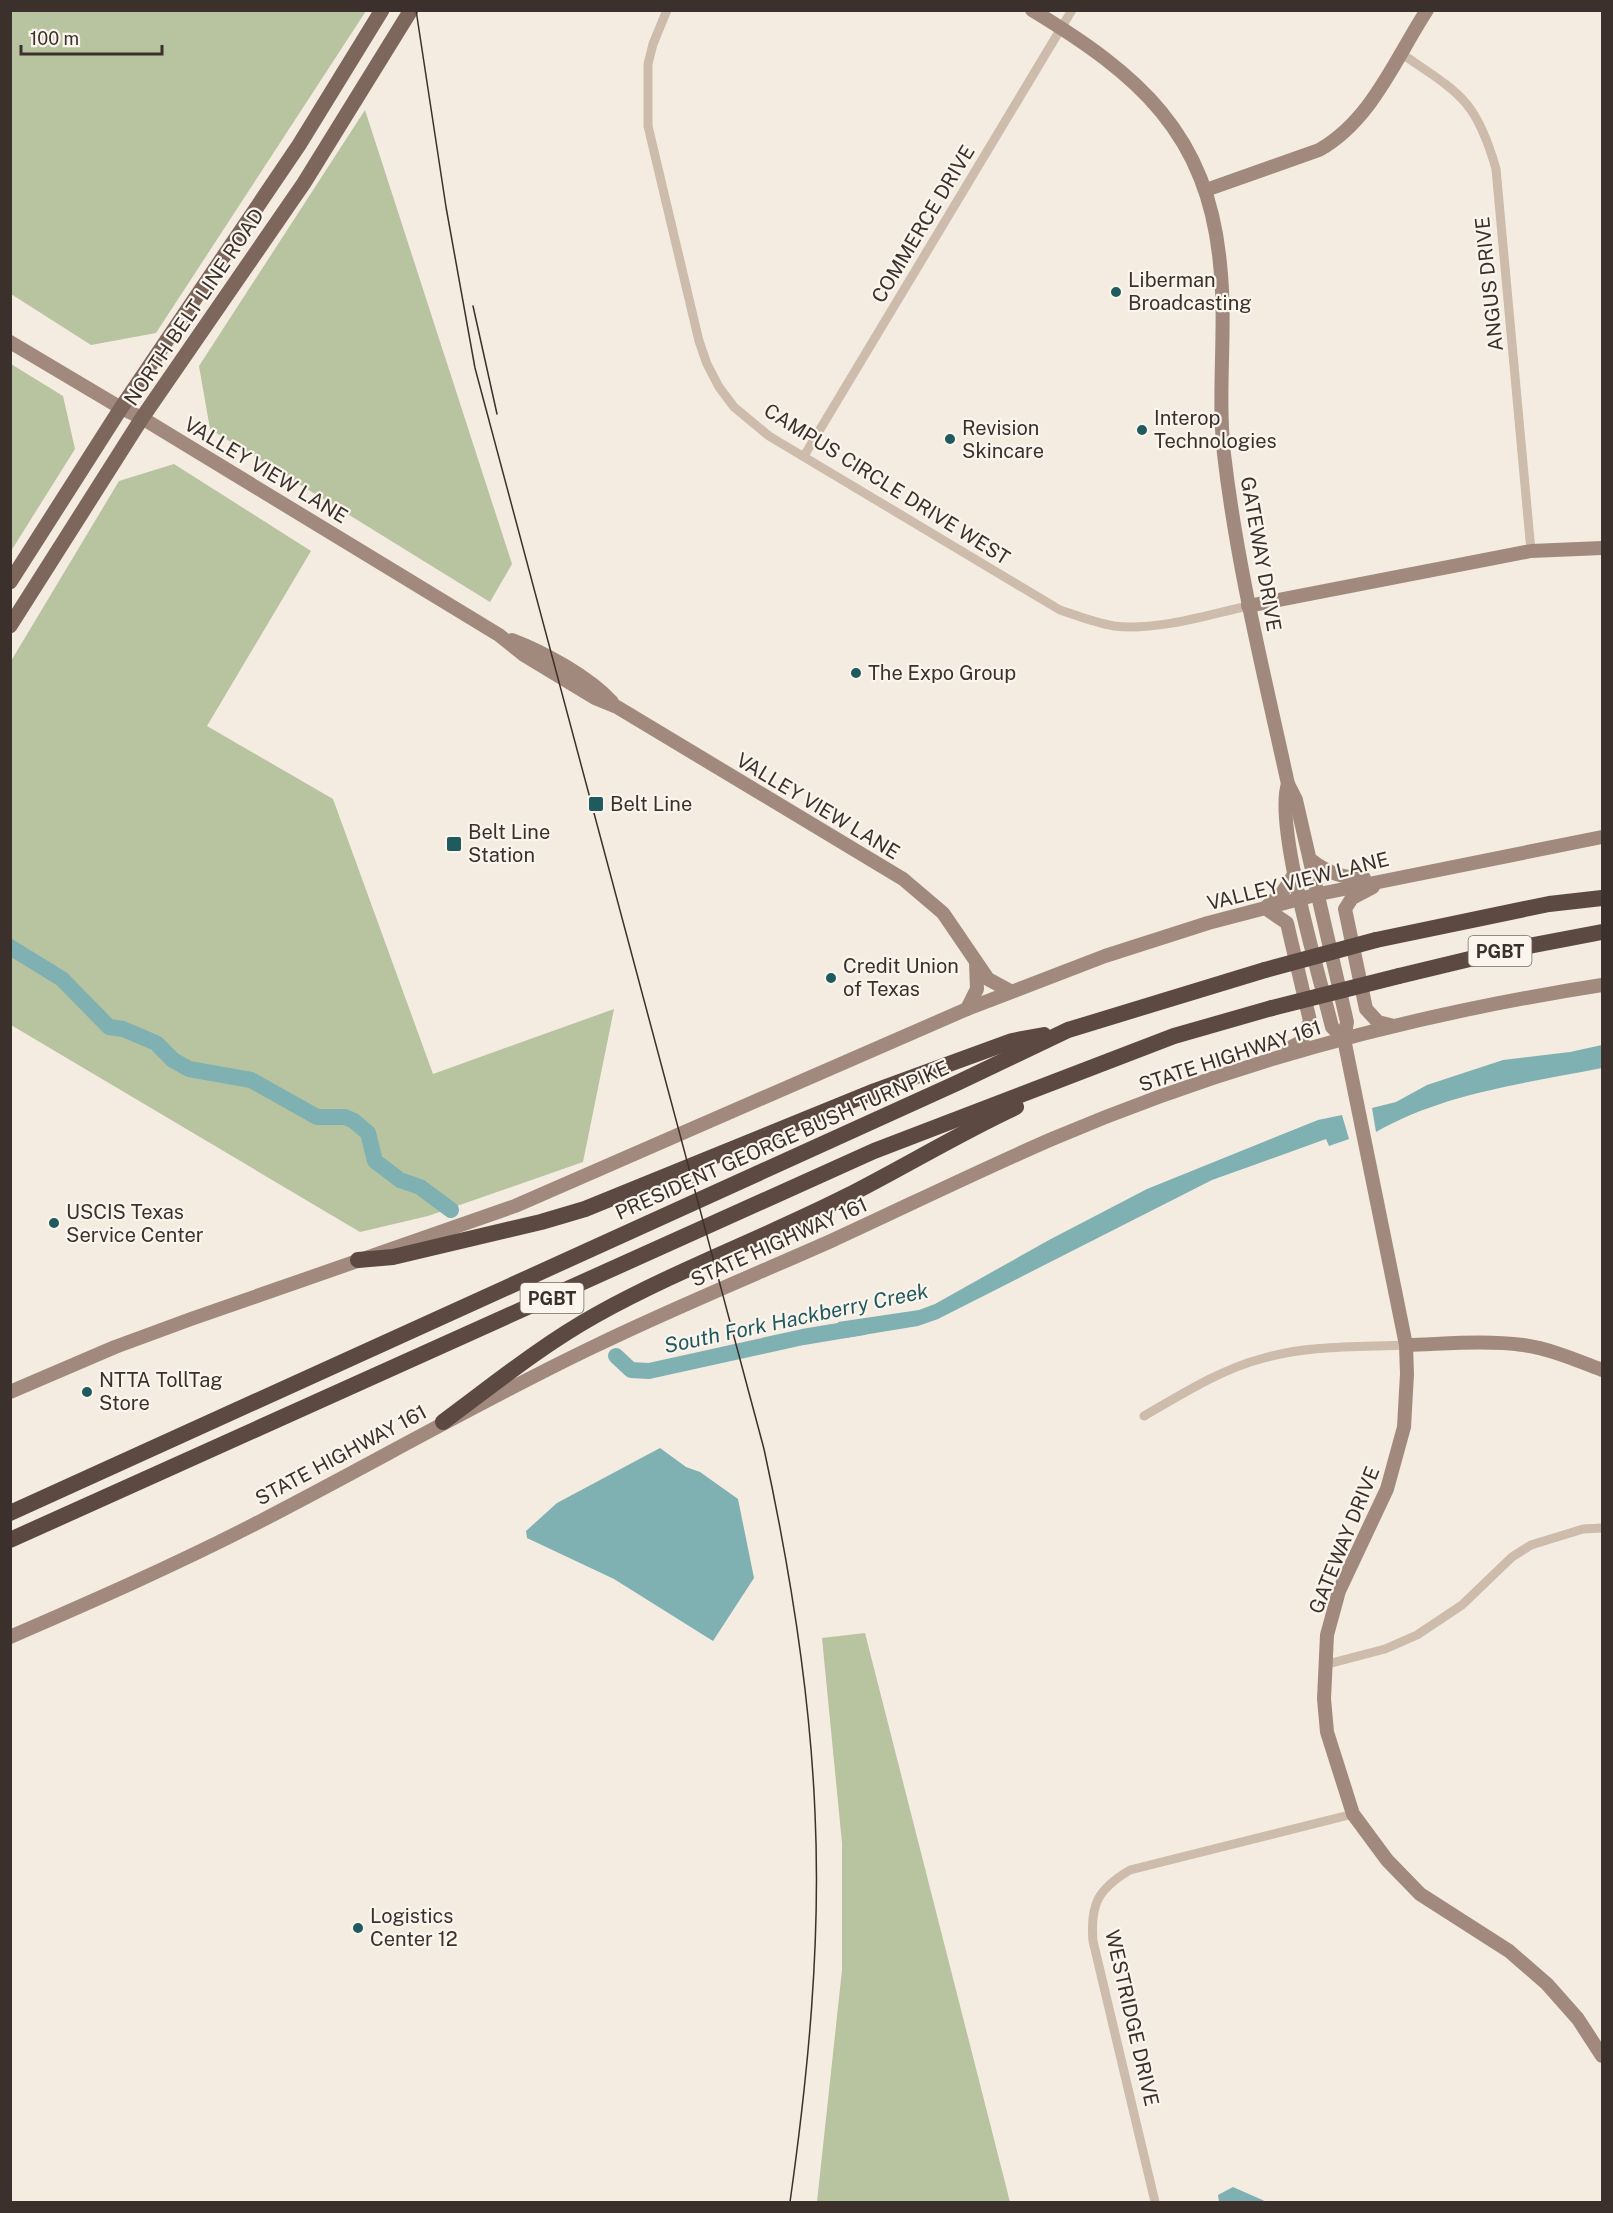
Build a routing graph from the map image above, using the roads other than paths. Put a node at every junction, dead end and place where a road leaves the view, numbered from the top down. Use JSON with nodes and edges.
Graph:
{"nodes":[{"id":1,"x":382,"y":10,"type":"edge"},
{"id":2,"x":411,"y":10,"type":"edge"},
{"id":3,"x":667,"y":10,"type":"edge"},
{"id":4,"x":1032,"y":10,"type":"edge"},
{"id":5,"x":1072,"y":10,"type":"edge"},
{"id":6,"x":1427,"y":10,"type":"edge"},
{"id":7,"x":1062,"y":28,"type":"junction"},
{"id":8,"x":1402,"y":54,"type":"junction"},
{"id":9,"x":1206,"y":190,"type":"junction"},
{"id":10,"x":10,"y":342,"type":"edge"},
{"id":11,"x":121,"y":408,"type":"junction"},
{"id":12,"x":142,"y":418,"type":"junction"},
{"id":13,"x":804,"y":456,"type":"junction"},
{"id":14,"x":1602,"y":548,"type":"edge"},
{"id":15,"x":1531,"y":551,"type":"junction"},
{"id":16,"x":10,"y":582,"type":"edge"},
{"id":17,"x":1248,"y":606,"type":"junction"},
{"id":18,"x":10,"y":626,"type":"edge"},
{"id":19,"x":1288,"y":784,"type":"junction"},
{"id":20,"x":1602,"y":837,"type":"edge"},
{"id":21,"x":1311,"y":860,"type":"junction"},
{"id":22,"x":1295,"y":873,"type":"junction"},
{"id":23,"x":1388,"y":878,"type":"junction"},
{"id":24,"x":1602,"y":889,"type":"edge"},
{"id":25,"x":1319,"y":894,"type":"junction"},
{"id":26,"x":1602,"y":898,"type":"edge"},
{"id":27,"x":1300,"y":899,"type":"junction"},
{"id":28,"x":1549,"y":904,"type":"junction"},
{"id":29,"x":1265,"y":908,"type":"junction"},
{"id":30,"x":1602,"y":932,"type":"edge"},
{"id":31,"x":976,"y":963,"type":"junction"},
{"id":32,"x":1602,"y":985,"type":"edge"},
{"id":33,"x":1010,"y":991,"type":"junction"},
{"id":34,"x":967,"y":1009,"type":"junction"},
{"id":35,"x":1399,"y":1027,"type":"junction"},
{"id":36,"x":1068,"y":1030,"type":"junction"},
{"id":37,"x":1344,"y":1039,"type":"junction"},
{"id":38,"x":1265,"y":1061,"type":"junction"},
{"id":39,"x":1097,"y":1065,"type":"junction"},
{"id":40,"x":358,"y":1260,"type":"junction"},
{"id":41,"x":1406,"y":1345,"type":"junction"},
{"id":42,"x":1602,"y":1370,"type":"edge"},
{"id":43,"x":10,"y":1392,"type":"edge"},
{"id":44,"x":1144,"y":1416,"type":"dead end"},
{"id":45,"x":443,"y":1422,"type":"junction"},
{"id":46,"x":10,"y":1513,"type":"edge"},
{"id":47,"x":1602,"y":1528,"type":"edge"},
{"id":48,"x":10,"y":1540,"type":"edge"},
{"id":49,"x":10,"y":1637,"type":"edge"},
{"id":50,"x":1324,"y":1665,"type":"junction"},
{"id":51,"x":1353,"y":1814,"type":"junction"},
{"id":52,"x":1602,"y":2056,"type":"edge"},
{"id":53,"x":1155,"y":2202,"type":"edge"}],
"edges":[{"from":1,"to":11,"type":"main road","name":"NORTH BELT LINE ROAD"},
{"from":2,"to":12,"type":"main road","name":"NORTH BELT LINE ROAD"},
{"from":3,"to":13,"type":"street","name":"CAMPUS CIRCLE DRIVE WEST"},
{"from":4,"to":7,"type":"main road","name":"GATEWAY DRIVE"},
{"from":5,"to":7,"type":"street","name":"COMMERCE DRIVE"},
{"from":6,"to":8,"type":"main road"},
{"from":7,"to":9,"type":"main road","name":"GATEWAY DRIVE"},
{"from":7,"to":13,"type":"street","name":"COMMERCE DRIVE"},
{"from":8,"to":9,"type":"main road"},
{"from":8,"to":15,"type":"street","name":"ANGUS DRIVE"},
{"from":9,"to":17,"type":"main road","name":"GATEWAY DRIVE"},
{"from":10,"to":11,"type":"main road","name":"VALLEY VIEW LANE"},
{"from":11,"to":12,"type":"main road","name":"VALLEY VIEW LANE"},
{"from":11,"to":16,"type":"main road","name":"NORTH BELT LINE ROAD"},
{"from":12,"to":18,"type":"main road","name":"NORTH BELT LINE ROAD"},
{"from":12,"to":31,"type":"main road","name":"VALLEY VIEW LANE"},
{"from":13,"to":17,"type":"street","name":"CAMPUS CIRCLE DRIVE WEST"},
{"from":14,"to":15,"type":"main road"},
{"from":15,"to":17,"type":"main road"},
{"from":17,"to":19,"type":"main road","name":"GATEWAY DRIVE"},
{"from":19,"to":21,"type":"main road","name":"GATEWAY DRIVE"},
{"from":19,"to":22,"type":"main road","name":"GATEWAY DRIVE"},
{"from":20,"to":23,"type":"main road","name":"VALLEY VIEW LANE"},
{"from":21,"to":23,"type":"main road"},
{"from":21,"to":25,"type":"main road","name":"GATEWAY DRIVE"},
{"from":22,"to":27,"type":"main road","name":"GATEWAY DRIVE"},
{"from":22,"to":29,"type":"main road"},
{"from":23,"to":25,"type":"main road","name":"VALLEY VIEW LANE"},
{"from":23,"to":35,"type":"main road"},
{"from":24,"to":28,"type":"highway"},
{"from":25,"to":27,"type":"main road","name":"VALLEY VIEW LANE"},
{"from":25,"to":37,"type":"main road","name":"GATEWAY DRIVE"},
{"from":26,"to":28,"type":"highway","name":"PRESIDENT GEORGE BUSH TURNPIKE","number":"PGBT"},
{"from":27,"to":29,"type":"main road","name":"VALLEY VIEW LANE"},
{"from":27,"to":37,"type":"main road","name":"GATEWAY DRIVE"},
{"from":28,"to":36,"type":"highway","name":"PRESIDENT GEORGE BUSH TURNPIKE","number":"PGBT","bridge":true},
{"from":29,"to":33,"type":"main road","name":"VALLEY VIEW LANE"},
{"from":29,"to":38,"type":"main road"},
{"from":30,"to":39,"type":"highway","number":"PGBT","bridge":true},
{"from":31,"to":33,"type":"main road","name":"VALLEY VIEW LANE"},
{"from":31,"to":34,"type":"main road"},
{"from":32,"to":35,"type":"main road","name":"STATE HIGHWAY 161"},
{"from":33,"to":34,"type":"main road"},
{"from":34,"to":40,"type":"main road"},
{"from":35,"to":37,"type":"main road","name":"STATE HIGHWAY 161"},
{"from":36,"to":40,"type":"highway"},
{"from":36,"to":46,"type":"highway","name":"PRESIDENT GEORGE BUSH TURNPIKE","number":"PGBT"},
{"from":37,"to":38,"type":"main road","name":"STATE HIGHWAY 161"},
{"from":37,"to":41,"type":"main road","name":"GATEWAY DRIVE"},
{"from":38,"to":45,"type":"main road","name":"STATE HIGHWAY 161"},
{"from":39,"to":45,"type":"highway"},
{"from":39,"to":48,"type":"highway","number":"PGBT"},
{"from":40,"to":43,"type":"main road"},
{"from":41,"to":42,"type":"main road"},
{"from":41,"to":44,"type":"street"},
{"from":41,"to":50,"type":"main road","name":"GATEWAY DRIVE"},
{"from":45,"to":49,"type":"main road","name":"STATE HIGHWAY 161"},
{"from":47,"to":50,"type":"street"},
{"from":50,"to":51,"type":"main road","name":"GATEWAY DRIVE"},
{"from":51,"to":52,"type":"main road","name":"GATEWAY DRIVE"},
{"from":51,"to":53,"type":"street","name":"WESTRIDGE DRIVE"}]}
